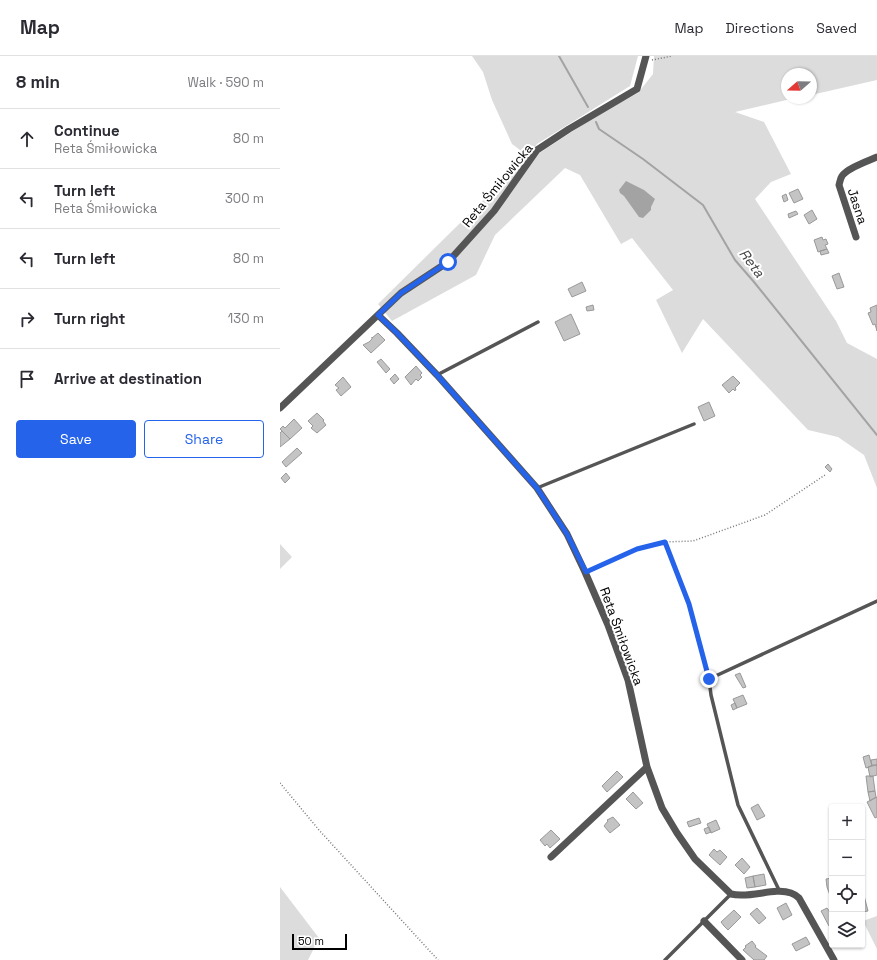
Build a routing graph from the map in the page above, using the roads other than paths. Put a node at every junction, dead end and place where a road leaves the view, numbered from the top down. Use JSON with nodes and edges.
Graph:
{"nodes":[{"id":1,"x":646,"y":59,"type":"edge"},
{"id":2,"x":877,"y":157,"type":"edge"},
{"id":3,"x":856,"y":237,"type":"dead end"},
{"id":4,"x":378,"y":315,"type":"junction"},
{"id":5,"x":538,"y":322,"type":"dead end"},
{"id":6,"x":437,"y":375,"type":"junction"},
{"id":7,"x":280,"y":408,"type":"edge"},
{"id":8,"x":694,"y":424,"type":"dead end"},
{"id":9,"x":537,"y":488,"type":"junction"},
{"id":10,"x":877,"y":602,"type":"edge"},
{"id":11,"x":647,"y":767,"type":"junction"},
{"id":12,"x":551,"y":857,"type":"dead end"},
{"id":13,"x":780,"y":892,"type":"junction"},
{"id":14,"x":731,"y":894,"type":"junction"},
{"id":15,"x":704,"y":921,"type":"junction"},
{"id":16,"x":665,"y":960,"type":"edge"},
{"id":17,"x":742,"y":960,"type":"edge"},
{"id":18,"x":834,"y":960,"type":"edge"}],
"edges":[{"from":1,"to":4,"type":"street","name":"Reta Śmiłowicka"},
{"from":2,"to":3,"type":"street","name":"Jasna"},
{"from":4,"to":6,"type":"street","name":"Reta Śmiłowicka"},
{"from":4,"to":7,"type":"street","name":"Reta Śmiłowicka"},
{"from":5,"to":6,"type":"lane"},
{"from":6,"to":9,"type":"street","name":"Reta Śmiłowicka"},
{"from":8,"to":9,"type":"lane"},
{"from":9,"to":11,"type":"street","name":"Reta Śmiłowicka"},
{"from":10,"to":13,"type":"lane"},
{"from":11,"to":12,"type":"street"},
{"from":11,"to":14,"type":"street","name":"Reta Śmiłowicka"},
{"from":13,"to":14,"type":"street"},
{"from":13,"to":18,"type":"street"},
{"from":14,"to":15,"type":"lane"},
{"from":15,"to":16,"type":"lane"},
{"from":15,"to":17,"type":"street"}]}
